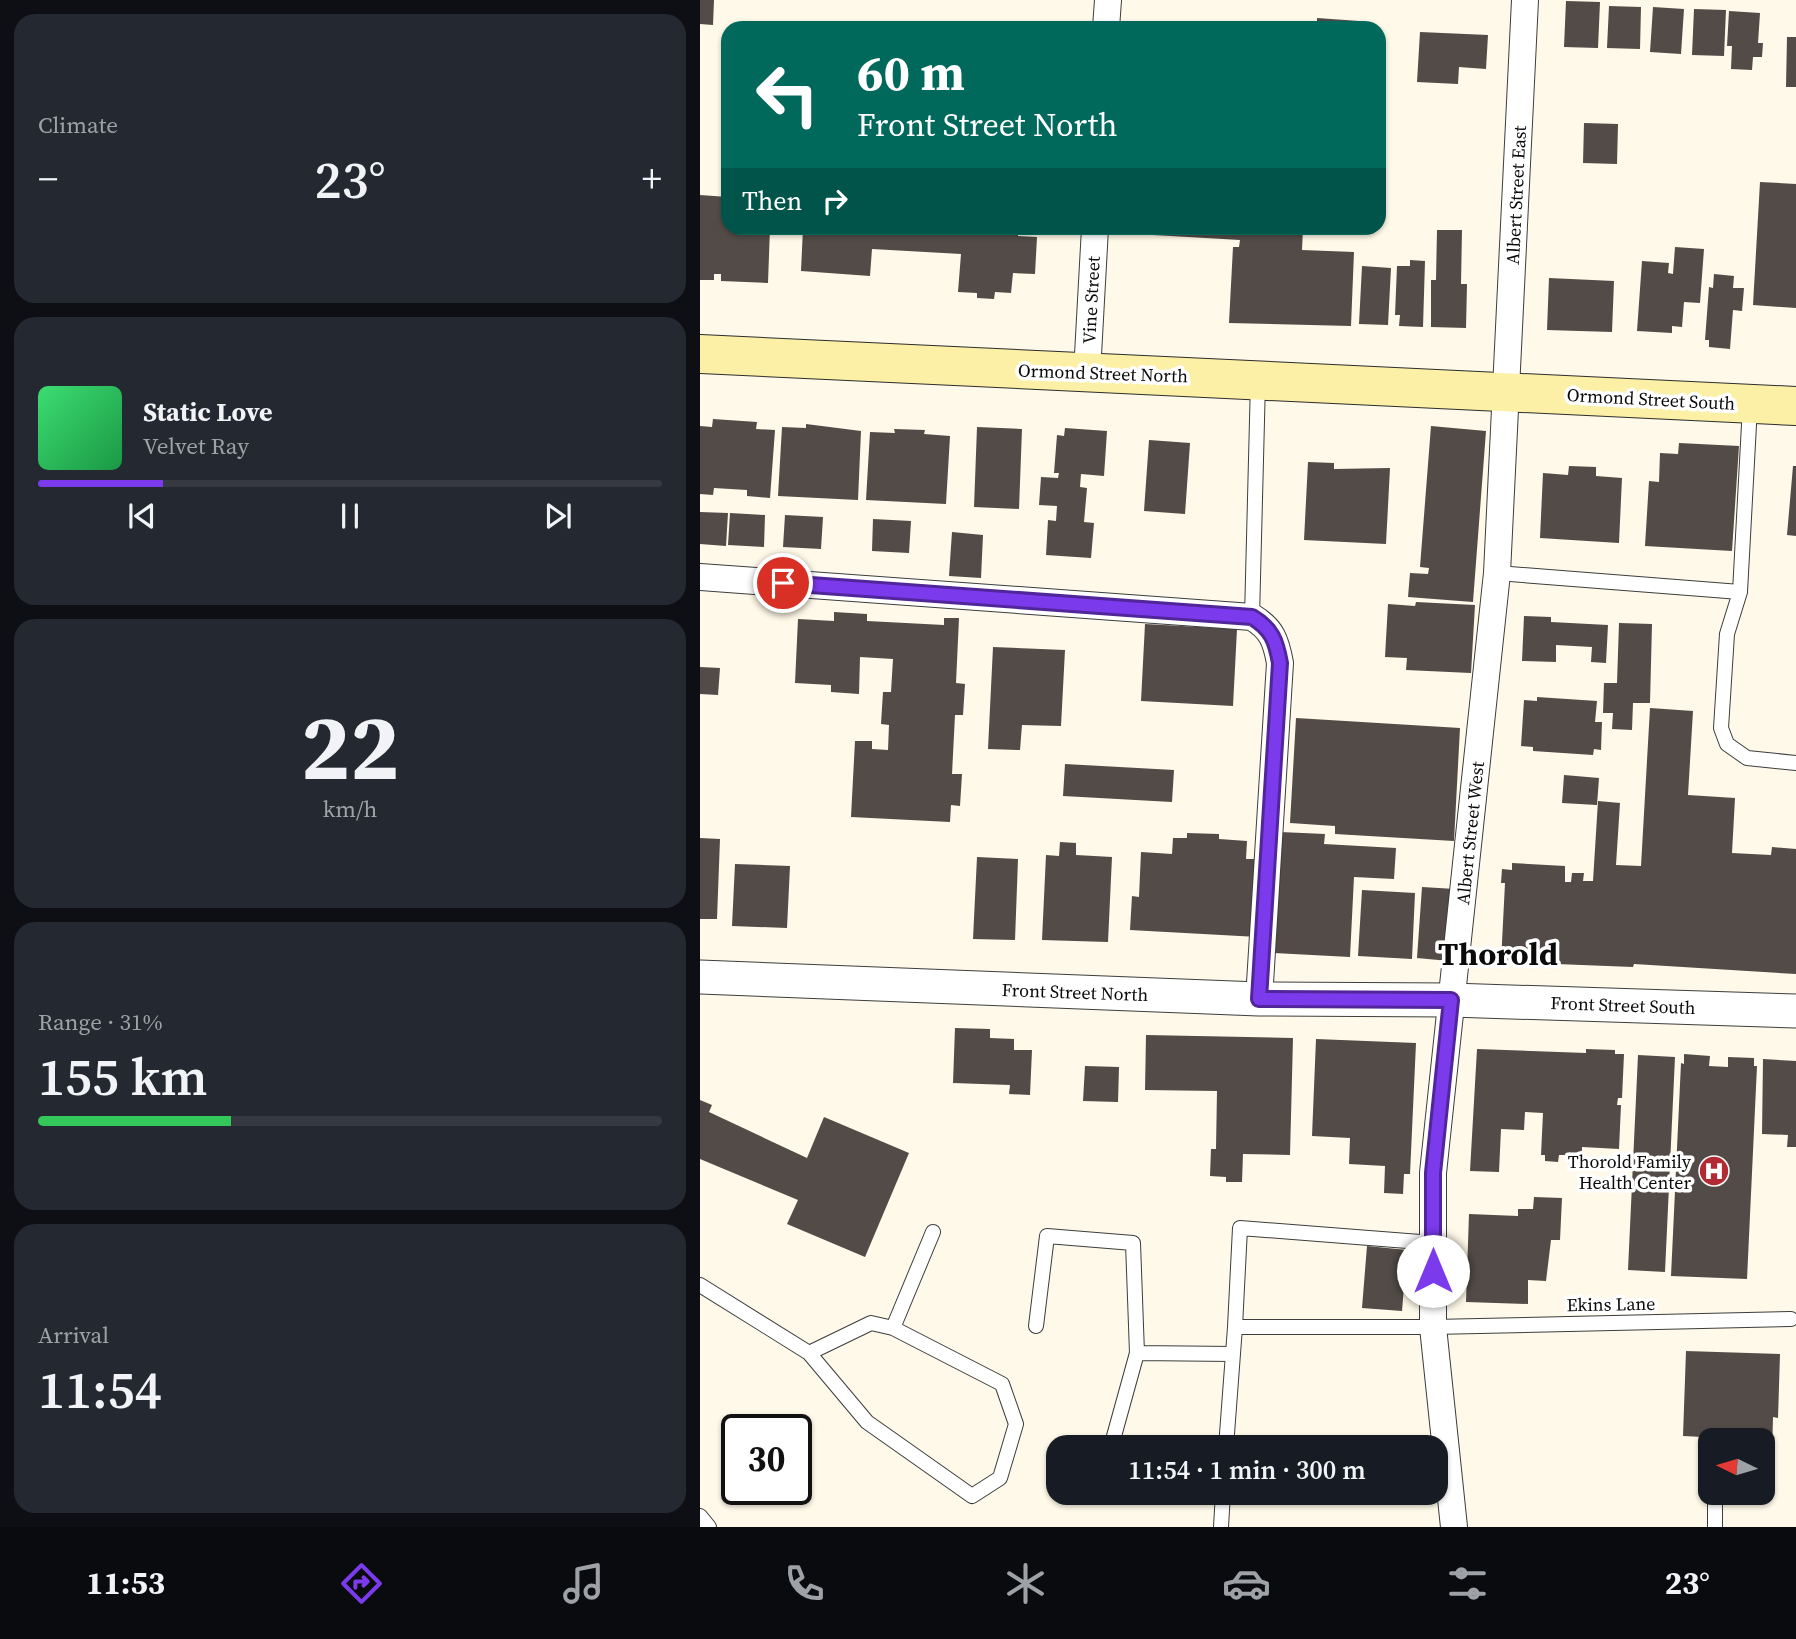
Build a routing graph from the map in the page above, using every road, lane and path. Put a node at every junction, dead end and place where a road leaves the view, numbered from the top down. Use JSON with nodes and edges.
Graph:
{"nodes":[{"id":1,"x":1108,"y":0,"type":"edge"},
{"id":2,"x":1525,"y":0,"type":"edge"},
{"id":3,"x":1107,"y":21,"type":"edge"},
{"id":4,"x":1095,"y":235,"type":"edge"},
{"id":5,"x":700,"y":354,"type":"edge"},
{"id":6,"x":1087,"y":373,"type":"junction"},
{"id":7,"x":1258,"y":378,"type":"junction"},
{"id":8,"x":1506,"y":390,"type":"junction"},
{"id":9,"x":1751,"y":404,"type":"junction"},
{"id":10,"x":1796,"y":406,"type":"edge"},
{"id":11,"x":1497,"y":573,"type":"junction"},
{"id":12,"x":700,"y":577,"type":"edge"},
{"id":13,"x":1740,"y":592,"type":"junction"},
{"id":14,"x":1252,"y":617,"type":"junction"},
{"id":15,"x":1796,"y":763,"type":"edge"},
{"id":16,"x":700,"y":977,"type":"edge"},
{"id":17,"x":1259,"y":999,"type":"junction"},
{"id":18,"x":1451,"y":1000,"type":"junction"},
{"id":19,"x":1796,"y":1011,"type":"edge"},
{"id":20,"x":933,"y":1232,"type":"dead end"},
{"id":21,"x":1433,"y":1243,"type":"junction"},
{"id":22,"x":700,"y":1285,"type":"edge"},
{"id":23,"x":1791,"y":1320,"type":"dead end"},
{"id":24,"x":1036,"y":1326,"type":"dead end"},
{"id":25,"x":1235,"y":1327,"type":"junction"},
{"id":26,"x":1433,"y":1327,"type":"junction"},
{"id":27,"x":894,"y":1328,"type":"junction"},
{"id":28,"x":809,"y":1353,"type":"junction"},
{"id":29,"x":1137,"y":1353,"type":"junction"},
{"id":30,"x":1233,"y":1354,"type":"junction"},
{"id":31,"x":1114,"y":1435,"type":"edge"},
{"id":32,"x":1227,"y":1435,"type":"edge"},
{"id":33,"x":1222,"y":1505,"type":"edge"},
{"id":34,"x":1715,"y":1505,"type":"edge"},
{"id":35,"x":700,"y":1516,"type":"edge"},
{"id":36,"x":709,"y":1527,"type":"edge"},
{"id":37,"x":1221,"y":1527,"type":"edge"},
{"id":38,"x":1454,"y":1527,"type":"edge"},
{"id":39,"x":1715,"y":1527,"type":"edge"}],
"edges":[{"from":1,"to":3,"type":"street"},
{"from":2,"to":8,"type":"street","name":"Albert Street East"},
{"from":4,"to":6,"type":"street","name":"Vine Street"},
{"from":5,"to":6,"type":"main road","name":"Ormond Street North"},
{"from":6,"to":7,"type":"main road","name":"Ormond Street North"},
{"from":7,"to":8,"type":"main road","name":"Ormond Street North"},
{"from":7,"to":14,"type":"lane"},
{"from":8,"to":9,"type":"main road","name":"Ormond Street South"},
{"from":8,"to":11,"type":"street","name":"Albert Street West"},
{"from":9,"to":10,"type":"main road","name":"Ormond Street South"},
{"from":9,"to":13,"type":"lane"},
{"from":11,"to":13,"type":"lane"},
{"from":11,"to":18,"type":"street","name":"Albert Street West"},
{"from":12,"to":14,"type":"street"},
{"from":13,"to":15,"type":"lane"},
{"from":14,"to":17,"type":"street"},
{"from":16,"to":17,"type":"street","name":"Front Street North"},
{"from":17,"to":18,"type":"street","name":"Front Street North"},
{"from":18,"to":19,"type":"street","name":"Front Street South"},
{"from":18,"to":21,"type":"street","name":"Albert Street West"},
{"from":20,"to":27,"type":"lane"},
{"from":21,"to":25,"type":"lane"},
{"from":21,"to":26,"type":"street","name":"Albert Street West"},
{"from":22,"to":28,"type":"lane"},
{"from":23,"to":26,"type":"lane","name":"Ekins Lane"},
{"from":24,"to":29,"type":"lane"},
{"from":25,"to":26,"type":"lane","name":"Ekins Lane"},
{"from":25,"to":30,"type":"lane"},
{"from":26,"to":38,"type":"street","name":"Albert Street West"},
{"from":27,"to":28,"type":"lane"},
{"from":27,"to":28,"type":"lane"},
{"from":29,"to":30,"type":"lane"},
{"from":29,"to":31,"type":"lane"},
{"from":30,"to":32,"type":"lane"},
{"from":33,"to":37,"type":"lane"},
{"from":34,"to":39,"type":"lane"},
{"from":35,"to":36,"type":"lane"}]}
